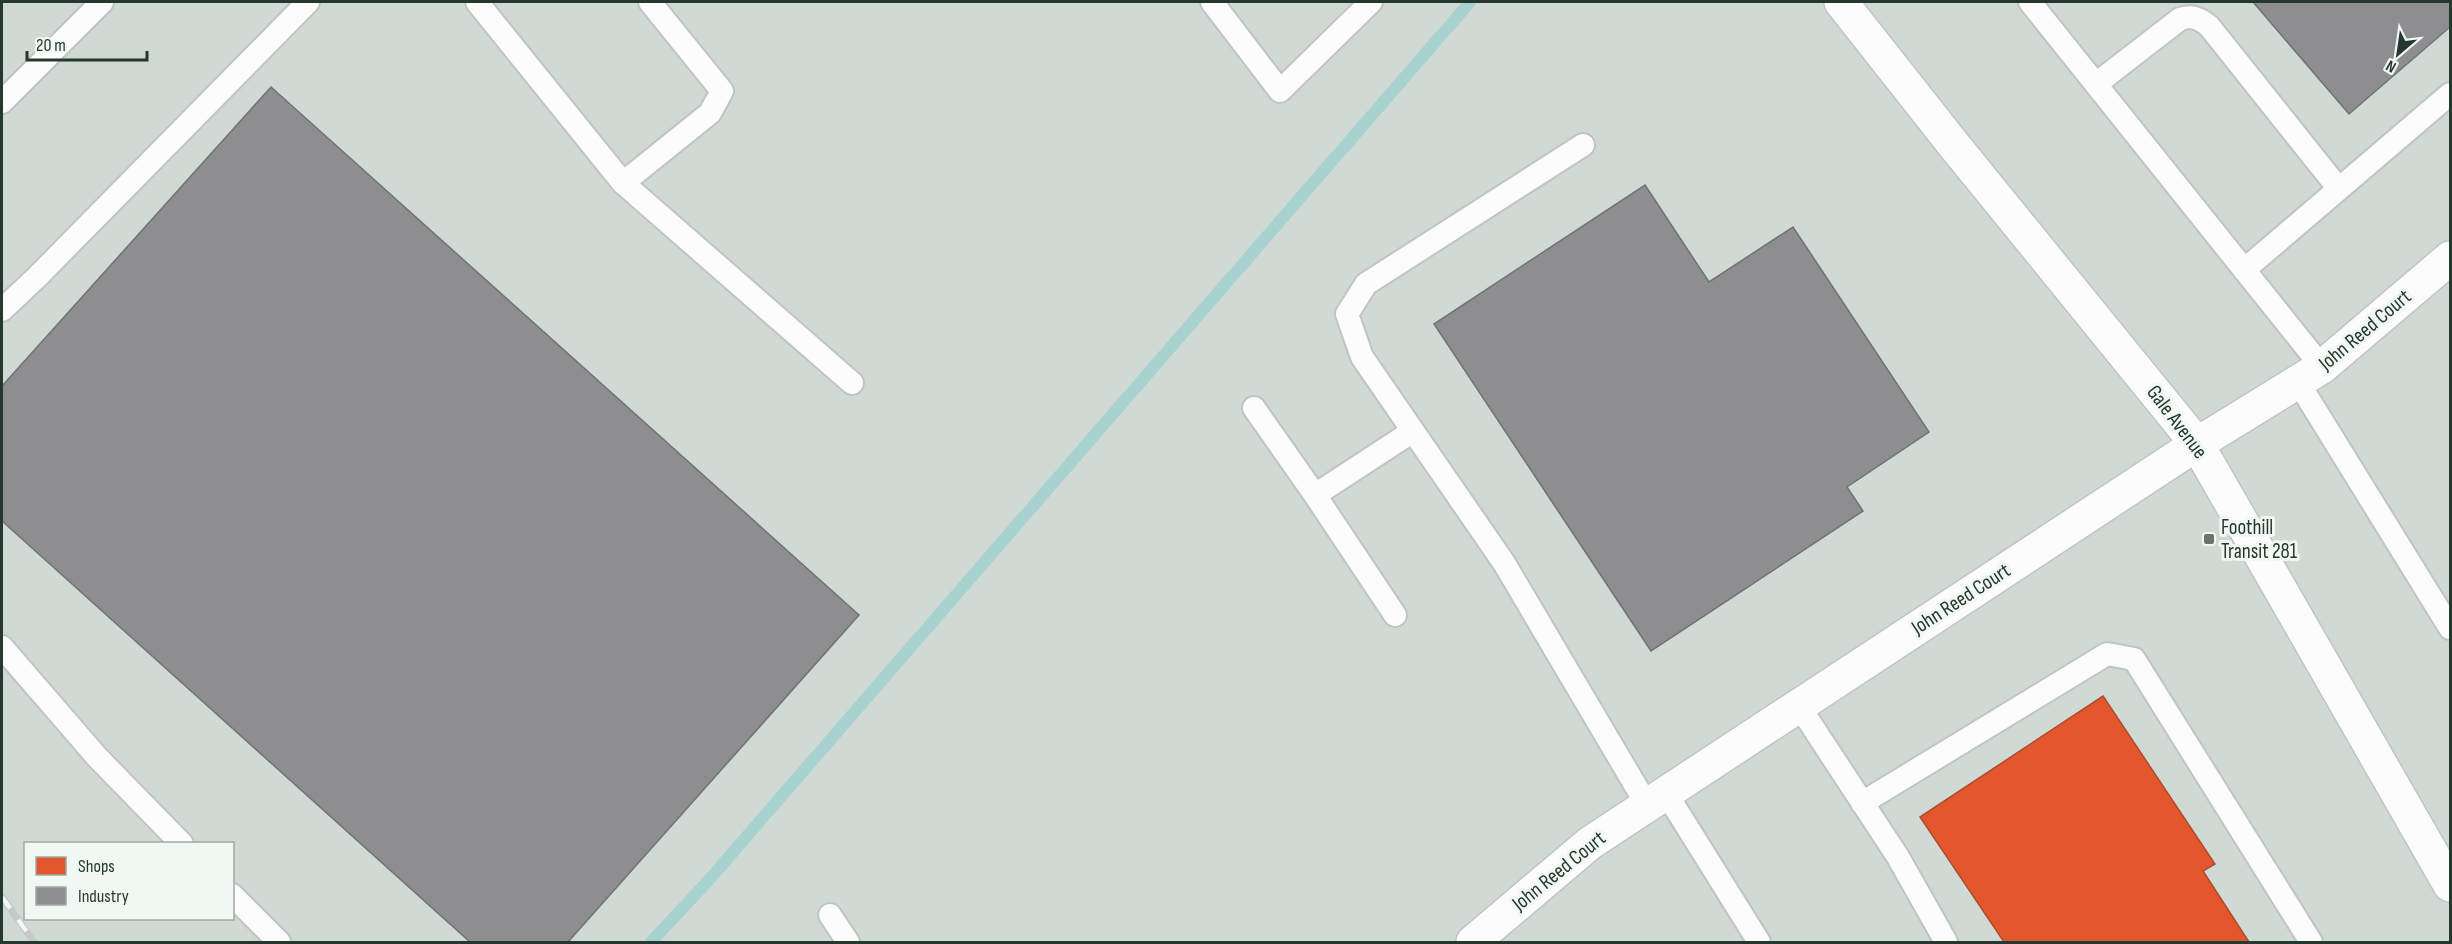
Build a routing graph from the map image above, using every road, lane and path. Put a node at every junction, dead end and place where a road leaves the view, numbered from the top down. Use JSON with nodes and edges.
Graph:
{"nodes":[{"id":1,"x":102,"y":2,"type":"edge"},
{"id":2,"x":308,"y":2,"type":"edge"},
{"id":3,"x":477,"y":2,"type":"edge"},
{"id":4,"x":650,"y":2,"type":"edge"},
{"id":5,"x":1212,"y":2,"type":"edge"},
{"id":6,"x":1371,"y":2,"type":"edge"},
{"id":7,"x":1841,"y":2,"type":"edge"},
{"id":8,"x":2030,"y":2,"type":"edge"},
{"id":9,"x":2096,"y":84,"type":"junction"},
{"id":10,"x":2451,"y":94,"type":"edge"},
{"id":11,"x":2,"y":102,"type":"edge"},
{"id":12,"x":1584,"y":145,"type":"dead end"},
{"id":13,"x":622,"y":183,"type":"junction"},
{"id":14,"x":2339,"y":189,"type":"junction"},
{"id":15,"x":2451,"y":258,"type":"edge"},
{"id":16,"x":2244,"y":270,"type":"junction"},
{"id":17,"x":2,"y":310,"type":"edge"},
{"id":18,"x":2310,"y":374,"type":"junction"},
{"id":19,"x":852,"y":383,"type":"dead end"},
{"id":20,"x":1254,"y":408,"type":"dead end"},
{"id":21,"x":1413,"y":431,"type":"junction"},
{"id":22,"x":2197,"y":444,"type":"junction"},
{"id":23,"x":1315,"y":495,"type":"junction"},
{"id":24,"x":1395,"y":615,"type":"dead end"},
{"id":25,"x":2451,"y":628,"type":"edge"},
{"id":26,"x":2,"y":647,"type":"edge"},
{"id":27,"x":1799,"y":706,"type":"junction"},
{"id":28,"x":1657,"y":799,"type":"junction"},
{"id":29,"x":1862,"y":802,"type":"junction"},
{"id":30,"x":181,"y":842,"type":"edge"},
{"id":31,"x":2451,"y":885,"type":"edge"},
{"id":32,"x":234,"y":897,"type":"edge"},
{"id":33,"x":830,"y":915,"type":"dead end"},
{"id":34,"x":279,"y":942,"type":"edge"},
{"id":35,"x":848,"y":942,"type":"edge"},
{"id":36,"x":1473,"y":942,"type":"edge"},
{"id":37,"x":1759,"y":942,"type":"edge"},
{"id":38,"x":1946,"y":942,"type":"edge"},
{"id":39,"x":2311,"y":942,"type":"edge"}],
"edges":[{"from":1,"to":11,"type":"lane"},
{"from":2,"to":17,"type":"lane"},
{"from":3,"to":13,"type":"lane"},
{"from":4,"to":13,"type":"lane"},
{"from":5,"to":6,"type":"lane"},
{"from":7,"to":22,"type":"street","name":"Gale Avenue"},
{"from":8,"to":9,"type":"lane"},
{"from":9,"to":14,"type":"lane"},
{"from":9,"to":16,"type":"lane"},
{"from":10,"to":14,"type":"lane"},
{"from":12,"to":21,"type":"lane"},
{"from":13,"to":19,"type":"lane"},
{"from":14,"to":16,"type":"lane"},
{"from":15,"to":18,"type":"street","name":"John Reed Court"},
{"from":16,"to":18,"type":"lane"},
{"from":18,"to":22,"type":"street","name":"John Reed Court"},
{"from":18,"to":25,"type":"lane"},
{"from":20,"to":23,"type":"lane"},
{"from":21,"to":23,"type":"lane"},
{"from":21,"to":28,"type":"lane"},
{"from":22,"to":27,"type":"street","name":"John Reed Court"},
{"from":22,"to":31,"type":"street","name":"Gale Avenue"},
{"from":23,"to":24,"type":"lane"},
{"from":26,"to":30,"type":"lane"},
{"from":27,"to":28,"type":"street","name":"John Reed Court"},
{"from":27,"to":29,"type":"lane"},
{"from":28,"to":36,"type":"street","name":"John Reed Court"},
{"from":28,"to":37,"type":"lane"},
{"from":29,"to":38,"type":"lane"},
{"from":29,"to":39,"type":"lane"},
{"from":32,"to":34,"type":"lane"},
{"from":33,"to":35,"type":"lane"}]}
